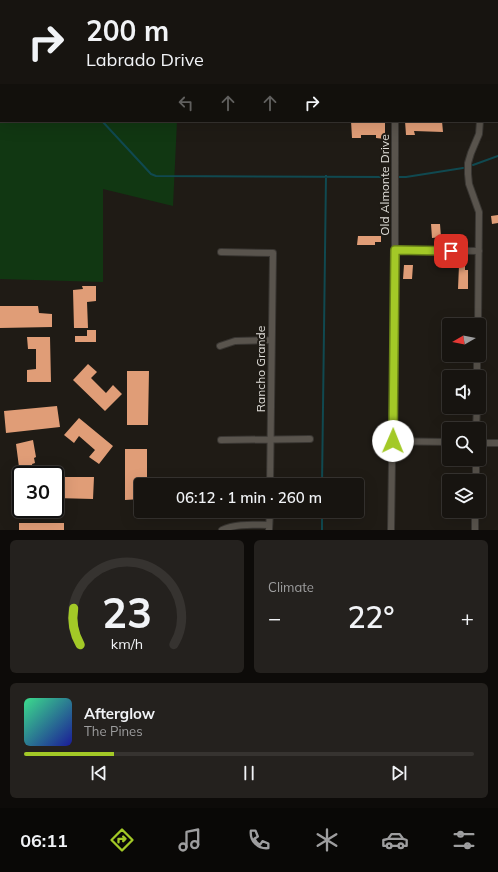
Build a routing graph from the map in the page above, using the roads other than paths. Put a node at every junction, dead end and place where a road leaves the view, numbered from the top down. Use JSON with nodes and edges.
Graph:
{"nodes":[{"id":1,"x":395,"y":122,"type":"edge"},
{"id":2,"x":480,"y":122,"type":"edge"},
{"id":3,"x":395,"y":250,"type":"junction"},
{"id":4,"x":221,"y":252,"type":"dead end"},
{"id":5,"x":479,"y":252,"type":"junction"},
{"id":6,"x":478,"y":318,"type":"edge"},
{"id":7,"x":271,"y":340,"type":"junction"},
{"id":8,"x":220,"y":346,"type":"dead end"},
{"id":9,"x":310,"y":439,"type":"dead end"},
{"id":10,"x":221,"y":440,"type":"dead end"},
{"id":11,"x":271,"y":440,"type":"junction"},
{"id":12,"x":381,"y":441,"type":"dead end"},
{"id":13,"x":393,"y":441,"type":"junction"},
{"id":14,"x":442,"y":442,"type":"edge"},
{"id":15,"x":486,"y":443,"type":"edge"},
{"id":16,"x":498,"y":443,"type":"edge"},
{"id":17,"x":270,"y":478,"type":"edge"},
{"id":18,"x":270,"y":518,"type":"edge"},
{"id":19,"x":475,"y":518,"type":"edge"},
{"id":20,"x":269,"y":528,"type":"edge"},
{"id":21,"x":222,"y":530,"type":"edge"},
{"id":22,"x":391,"y":530,"type":"edge"},
{"id":23,"x":475,"y":530,"type":"edge"}],
"edges":[{"from":1,"to":3,"type":"street","name":"Old Almonte Drive"},
{"from":2,"to":5,"type":"street"},
{"from":3,"to":5,"type":"street"},
{"from":3,"to":13,"type":"street","name":"Old Almonte Drive"},
{"from":4,"to":7,"type":"street","name":"Rancho Grande"},
{"from":5,"to":6,"type":"street"},
{"from":7,"to":8,"type":"street"},
{"from":7,"to":11,"type":"street","name":"Rancho Grande"},
{"from":9,"to":11,"type":"street"},
{"from":10,"to":11,"type":"street"},
{"from":11,"to":17,"type":"street","name":"Rancho Grande"},
{"from":12,"to":13,"type":"street"},
{"from":13,"to":14,"type":"street"},
{"from":13,"to":22,"type":"street","name":"Old Almonte Drive"},
{"from":15,"to":16,"type":"street"},
{"from":18,"to":20,"type":"street"},
{"from":19,"to":23,"type":"street"},
{"from":20,"to":21,"type":"street"}]}
